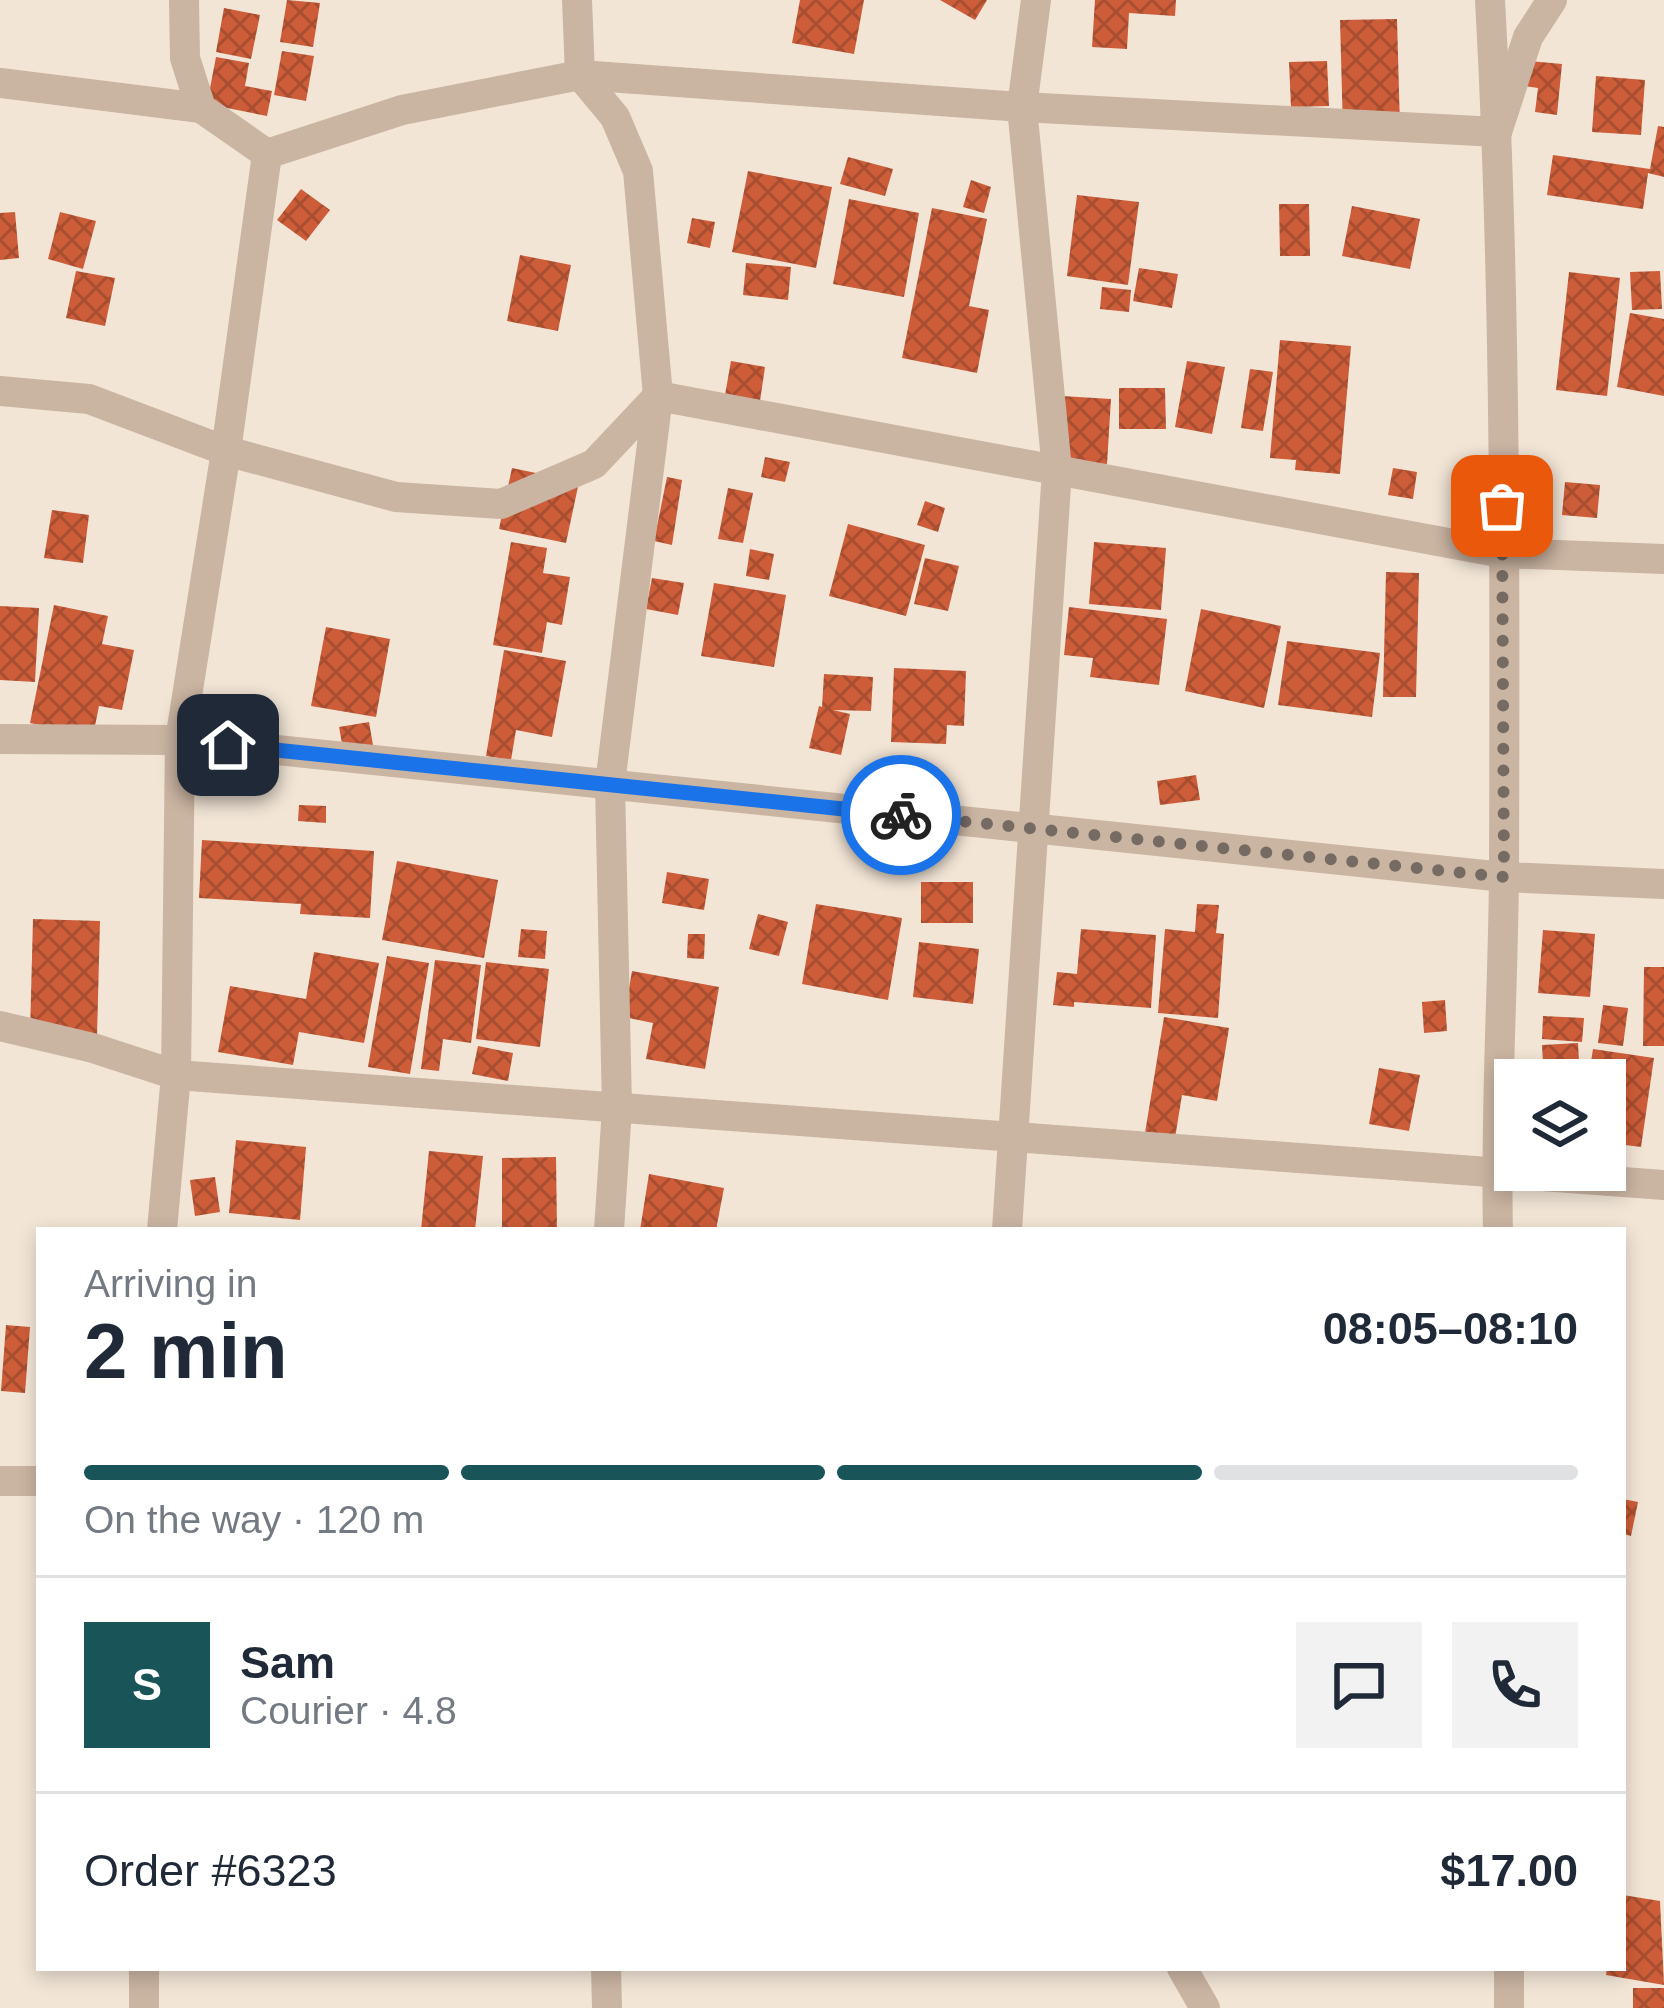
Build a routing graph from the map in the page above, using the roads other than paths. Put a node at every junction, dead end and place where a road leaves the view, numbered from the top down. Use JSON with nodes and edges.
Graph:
{"nodes":[{"id":1,"x":184,"y":0,"type":"edge"},
{"id":2,"x":577,"y":0,"type":"edge"},
{"id":3,"x":1036,"y":0,"type":"edge"},
{"id":4,"x":1490,"y":0,"type":"edge"},
{"id":5,"x":1552,"y":0,"type":"edge"},
{"id":6,"x":580,"y":75,"type":"junction"},
{"id":7,"x":0,"y":83,"type":"edge"},
{"id":8,"x":1022,"y":107,"type":"junction"},
{"id":9,"x":201,"y":108,"type":"junction"},
{"id":10,"x":1497,"y":132,"type":"junction"},
{"id":11,"x":267,"y":154,"type":"junction"},
{"id":12,"x":0,"y":391,"type":"edge"},
{"id":13,"x":658,"y":396,"type":"junction"},
{"id":14,"x":226,"y":451,"type":"junction"},
{"id":15,"x":1057,"y":470,"type":"junction"},
{"id":16,"x":1502,"y":553,"type":"junction"},
{"id":17,"x":1664,"y":559,"type":"edge"},
{"id":18,"x":0,"y":739,"type":"edge"},
{"id":19,"x":180,"y":740,"type":"junction"},
{"id":20,"x":610,"y":784,"type":"junction"},
{"id":21,"x":1030,"y":828,"type":"junction"},
{"id":22,"x":1504,"y":877,"type":"junction"},
{"id":23,"x":1664,"y":884,"type":"edge"},
{"id":24,"x":0,"y":1026,"type":"edge"},
{"id":25,"x":1500,"y":1059,"type":"edge"},
{"id":26,"x":176,"y":1075,"type":"junction"},
{"id":27,"x":617,"y":1108,"type":"junction"},
{"id":28,"x":1010,"y":1138,"type":"junction"},
{"id":29,"x":1494,"y":1175,"type":"edge"},
{"id":30,"x":1626,"y":1183,"type":"edge"},
{"id":31,"x":1664,"y":1185,"type":"edge"},
{"id":32,"x":1497,"y":1191,"type":"edge"},
{"id":33,"x":163,"y":1227,"type":"edge"},
{"id":34,"x":609,"y":1227,"type":"edge"},
{"id":35,"x":1007,"y":1227,"type":"edge"},
{"id":36,"x":1498,"y":1227,"type":"edge"},
{"id":37,"x":0,"y":1481,"type":"edge"},
{"id":38,"x":36,"y":1481,"type":"edge"},
{"id":39,"x":144,"y":1971,"type":"edge"},
{"id":40,"x":606,"y":1971,"type":"edge"},
{"id":41,"x":1184,"y":1971,"type":"edge"},
{"id":42,"x":1509,"y":1971,"type":"edge"},
{"id":43,"x":144,"y":2008,"type":"edge"},
{"id":44,"x":607,"y":2008,"type":"edge"},
{"id":45,"x":1205,"y":2008,"type":"edge"},
{"id":46,"x":1509,"y":2008,"type":"edge"}],
"edges":[{"from":1,"to":9,"type":"street"},
{"from":2,"to":6,"type":"street"},
{"from":3,"to":8,"type":"street"},
{"from":4,"to":10,"type":"street"},
{"from":5,"to":10,"type":"street"},
{"from":6,"to":8,"type":"street"},
{"from":6,"to":11,"type":"street"},
{"from":6,"to":13,"type":"street"},
{"from":7,"to":9,"type":"street"},
{"from":8,"to":10,"type":"street"},
{"from":8,"to":15,"type":"street"},
{"from":9,"to":11,"type":"street"},
{"from":10,"to":16,"type":"street"},
{"from":11,"to":14,"type":"street"},
{"from":12,"to":14,"type":"street"},
{"from":13,"to":14,"type":"street"},
{"from":13,"to":15,"type":"street"},
{"from":13,"to":20,"type":"street"},
{"from":14,"to":19,"type":"street"},
{"from":15,"to":16,"type":"street"},
{"from":15,"to":21,"type":"street"},
{"from":16,"to":17,"type":"street"},
{"from":16,"to":22,"type":"street"},
{"from":18,"to":19,"type":"street"},
{"from":19,"to":20,"type":"street"},
{"from":19,"to":26,"type":"street"},
{"from":20,"to":21,"type":"street"},
{"from":20,"to":27,"type":"street"},
{"from":21,"to":22,"type":"street"},
{"from":21,"to":28,"type":"street"},
{"from":22,"to":23,"type":"street"},
{"from":22,"to":25,"type":"street"},
{"from":24,"to":26,"type":"street"},
{"from":26,"to":27,"type":"street"},
{"from":26,"to":33,"type":"street"},
{"from":27,"to":28,"type":"street"},
{"from":27,"to":34,"type":"street"},
{"from":28,"to":29,"type":"street"},
{"from":28,"to":35,"type":"street"},
{"from":30,"to":31,"type":"street"},
{"from":32,"to":36,"type":"street"},
{"from":37,"to":38,"type":"street"},
{"from":39,"to":43,"type":"street"},
{"from":40,"to":44,"type":"street"},
{"from":41,"to":45,"type":"street"},
{"from":42,"to":46,"type":"street"}]}
